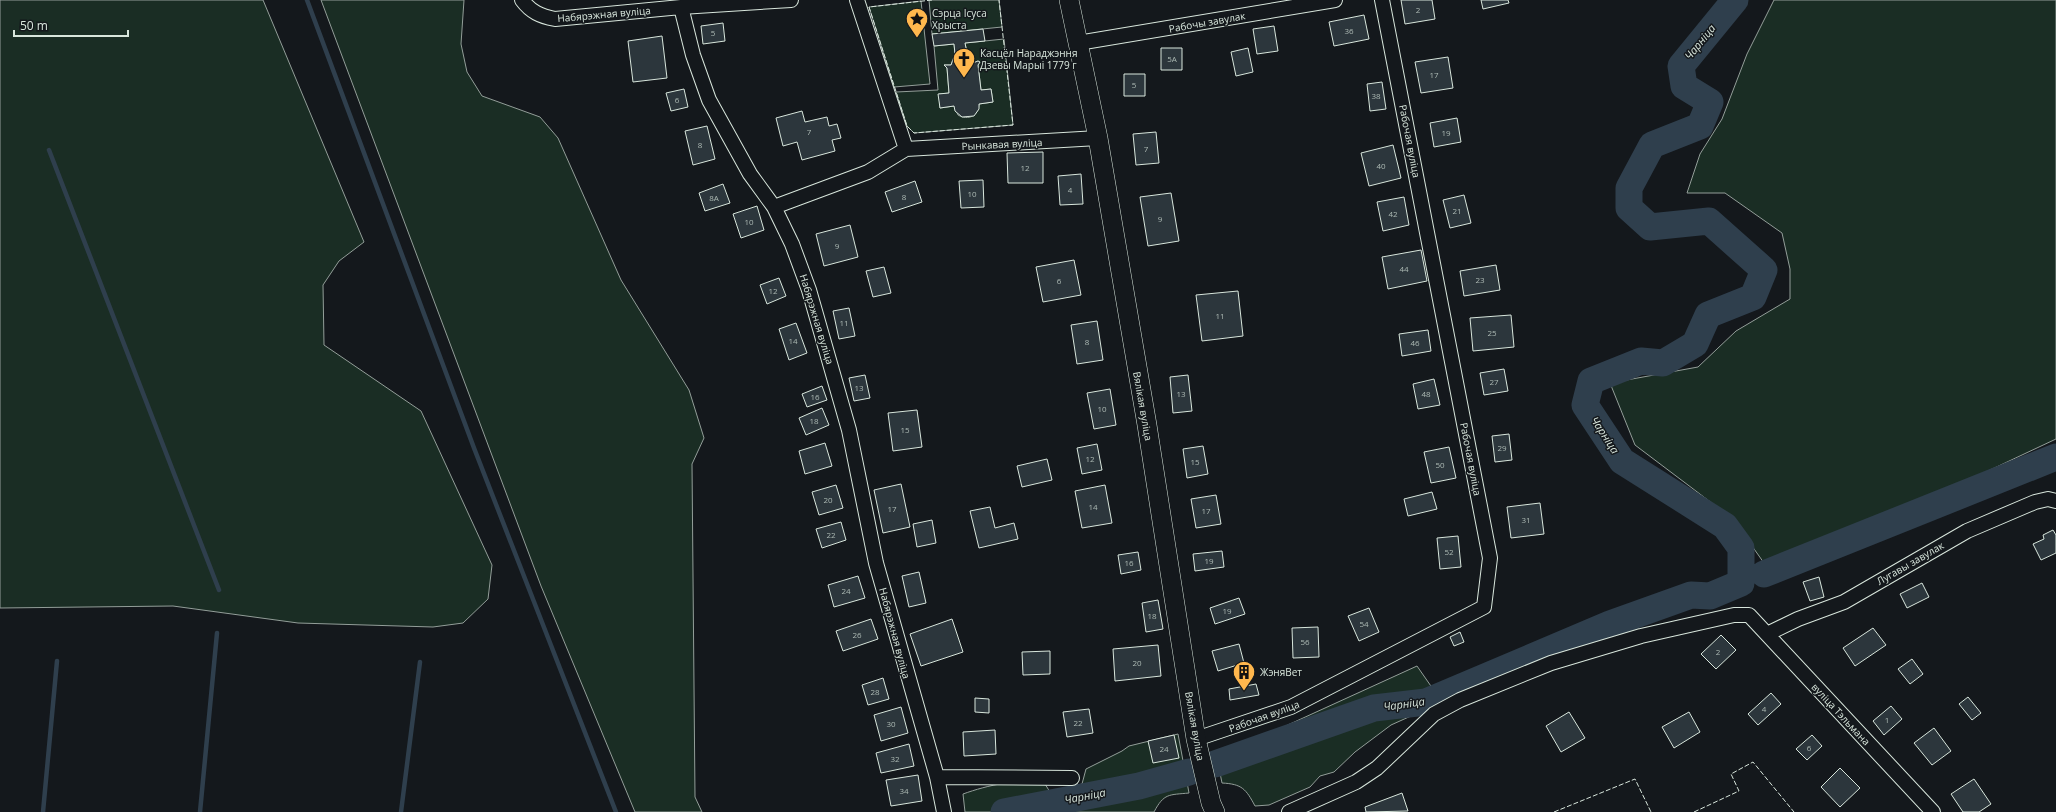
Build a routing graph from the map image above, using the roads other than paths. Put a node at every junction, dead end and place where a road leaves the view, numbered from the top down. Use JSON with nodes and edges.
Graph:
{"nodes":[{"id":1,"x":522,"y":0,"type":"edge"},
{"id":2,"x":790,"y":0,"type":"edge"},
{"id":3,"x":857,"y":0,"type":"edge"},
{"id":4,"x":1069,"y":0,"type":"edge"},
{"id":5,"x":1335,"y":0,"type":"edge"},
{"id":6,"x":1382,"y":0,"type":"edge"},
{"id":7,"x":681,"y":7,"type":"junction"},
{"id":8,"x":1078,"y":43,"type":"junction"},
{"id":9,"x":1098,"y":138,"type":"junction"},
{"id":10,"x":906,"y":149,"type":"junction"},
{"id":11,"x":774,"y":207,"type":"junction"},
{"id":12,"x":2056,"y":501,"type":"edge"},
{"id":13,"x":1767,"y":634,"type":"junction"},
{"id":14,"x":1196,"y":739,"type":"junction"},
{"id":15,"x":937,"y":777,"type":"junction"},
{"id":16,"x":1072,"y":778,"type":"dead end"},
{"id":17,"x":944,"y":811,"type":"edge"},
{"id":18,"x":1215,"y":812,"type":"edge"},
{"id":19,"x":1289,"y":812,"type":"edge"},
{"id":20,"x":1933,"y":812,"type":"edge"}],
"edges":[{"from":1,"to":7,"type":"street","name":"Набярэжная вуліца"},
{"from":2,"to":7,"type":"street"},
{"from":3,"to":10,"type":"street"},
{"from":4,"to":8,"type":"main road","name":"Вялікая вуліца"},
{"from":5,"to":8,"type":"street","name":"Рабочы завулак"},
{"from":6,"to":14,"type":"street","name":"Рабочая вуліца"},
{"from":7,"to":11,"type":"street","name":"Набярэжная вуліца"},
{"from":8,"to":9,"type":"main road","name":"Вялікая вуліца"},
{"from":9,"to":10,"type":"street","name":"Рынкавая вуліца"},
{"from":9,"to":14,"type":"main road","name":"Вялікая вуліца"},
{"from":10,"to":11,"type":"street","name":"Рынкавая вуліца"},
{"from":11,"to":15,"type":"street","name":"Набярэжная вуліца"},
{"from":12,"to":13,"type":"street","name":"Лугавы завулак"},
{"from":13,"to":19,"type":"street","name":"вуліца Тэльмана"},
{"from":13,"to":20,"type":"street","name":"вуліца Тэльмана"},
{"from":14,"to":18,"type":"main road","name":"Вялікая вуліца"},
{"from":15,"to":16,"type":"street"},
{"from":15,"to":17,"type":"street","name":"Набярэжная вуліца"}]}
